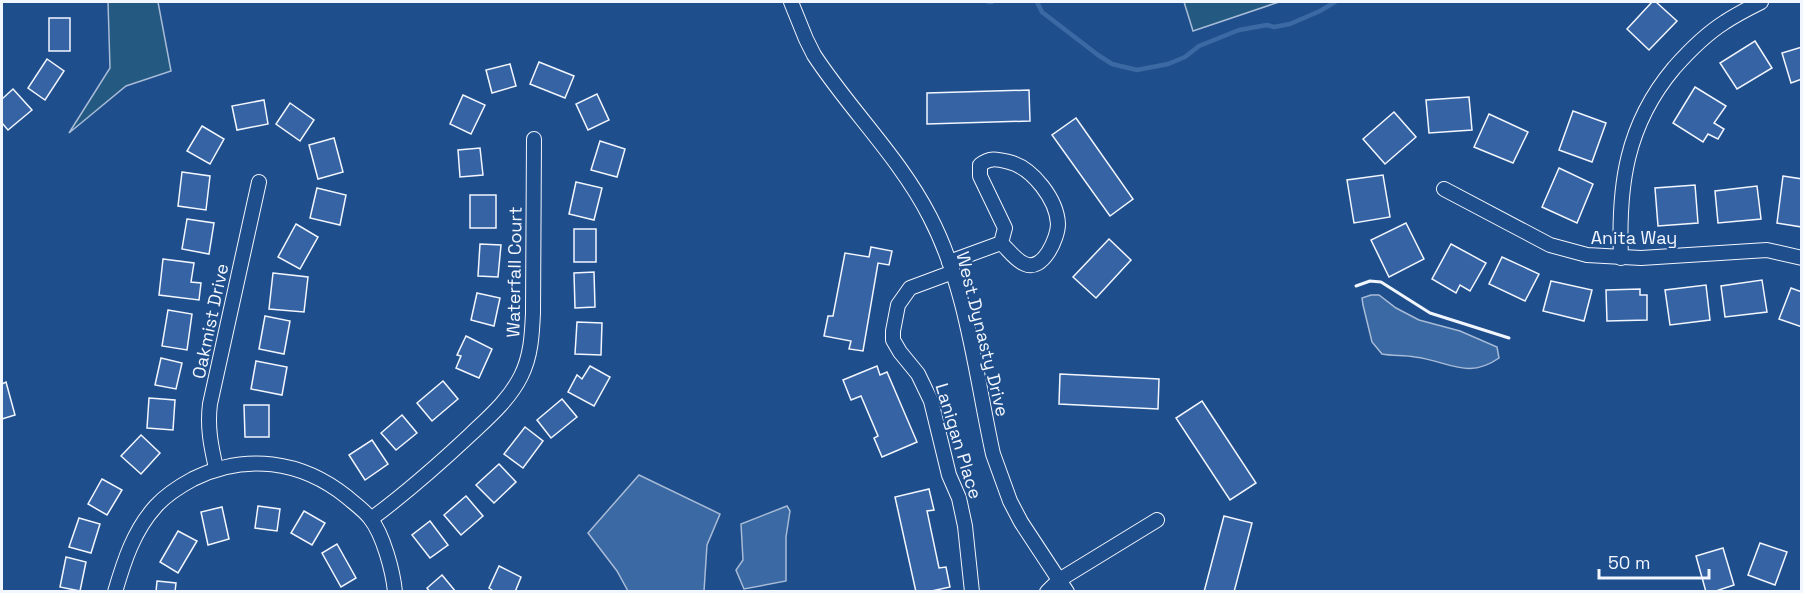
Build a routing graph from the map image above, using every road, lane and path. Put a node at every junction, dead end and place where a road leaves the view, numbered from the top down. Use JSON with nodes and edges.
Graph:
{"nodes":[{"id":1,"x":791,"y":2,"type":"edge"},
{"id":2,"x":1761,"y":2,"type":"edge"},
{"id":3,"x":534,"y":139,"type":"dead end"},
{"id":4,"x":259,"y":182,"type":"dead end"},
{"id":5,"x":1443,"y":189,"type":"dead end"},
{"id":6,"x":1001,"y":243,"type":"junction"},
{"id":7,"x":1621,"y":258,"type":"junction"},
{"id":8,"x":1802,"y":258,"type":"edge"},
{"id":9,"x":951,"y":267,"type":"junction"},
{"id":10,"x":216,"y":468,"type":"junction"},
{"id":11,"x":371,"y":519,"type":"junction"},
{"id":12,"x":1157,"y":520,"type":"dead end"},
{"id":13,"x":1063,"y":586,"type":"edge"},
{"id":14,"x":115,"y":591,"type":"edge"},
{"id":15,"x":395,"y":591,"type":"edge"},
{"id":16,"x":972,"y":591,"type":"edge"},
{"id":17,"x":1047,"y":591,"type":"edge"}],
"edges":[{"from":1,"to":9,"type":"street","name":"West Dynasty Drive"},
{"from":2,"to":7,"type":"street"},
{"from":3,"to":11,"type":"street","name":"Waterfall Court"},
{"from":4,"to":10,"type":"street","name":"Oakmist Drive"},
{"from":5,"to":7,"type":"street","name":"Anita Way"},
{"from":6,"to":6,"type":"street"},
{"from":6,"to":9,"type":"street","name":"Lanigan Place"},
{"from":7,"to":8,"type":"street","name":"Anita Way"},
{"from":9,"to":13,"type":"street","name":"West Dynasty Drive"},
{"from":9,"to":16,"type":"street","name":"Lanigan Place"},
{"from":10,"to":11,"type":"street"},
{"from":10,"to":14,"type":"street"},
{"from":11,"to":15,"type":"street"},
{"from":12,"to":13,"type":"street"},
{"from":13,"to":17,"type":"street"}]}
